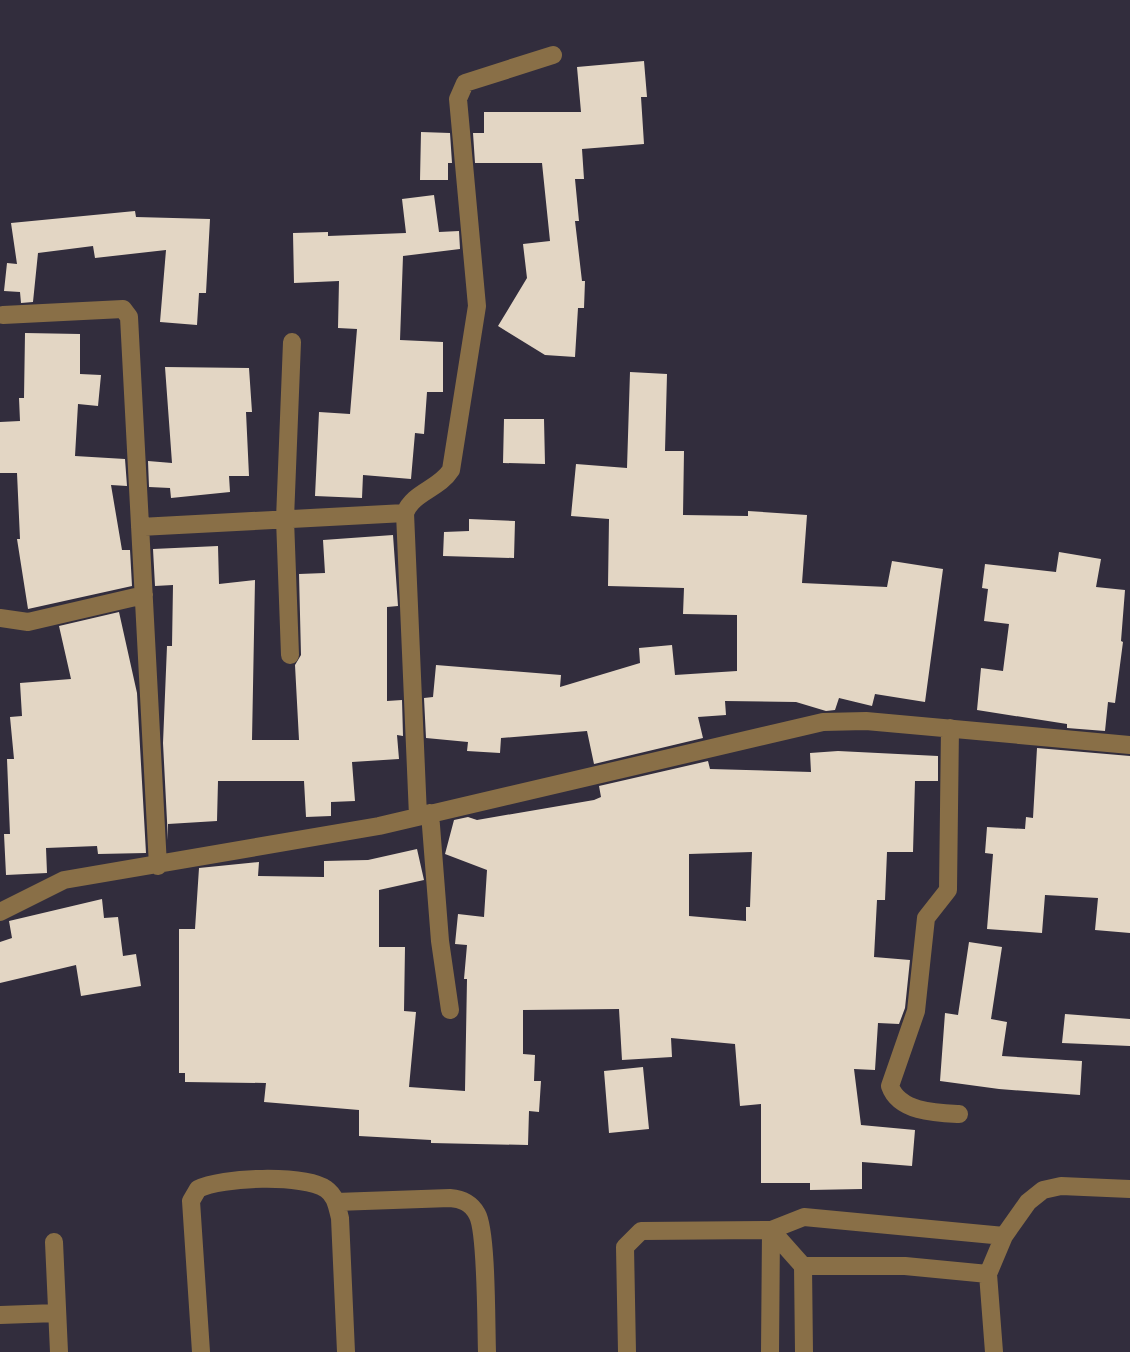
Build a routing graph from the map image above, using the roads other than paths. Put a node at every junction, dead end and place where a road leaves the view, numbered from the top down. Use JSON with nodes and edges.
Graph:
{"nodes":[{"id":1,"x":553,"y":55,"type":"dead end"},
{"id":2,"x":3,"y":315,"type":"dead end"},
{"id":3,"x":292,"y":342,"type":"dead end"},
{"id":4,"x":405,"y":513,"type":"junction"},
{"id":5,"x":285,"y":519,"type":"junction"},
{"id":6,"x":140,"y":527,"type":"junction"},
{"id":7,"x":144,"y":595,"type":"junction"},
{"id":8,"x":0,"y":618,"type":"edge"},
{"id":9,"x":290,"y":655,"type":"dead end"},
{"id":10,"x":950,"y":728,"type":"junction"},
{"id":11,"x":1130,"y":745,"type":"edge"},
{"id":12,"x":424,"y":815,"type":"junction"},
{"id":13,"x":158,"y":866,"type":"junction"},
{"id":14,"x":0,"y":912,"type":"edge"},
{"id":15,"x":450,"y":1010,"type":"dead end"},
{"id":16,"x":959,"y":1114,"type":"dead end"},
{"id":17,"x":1130,"y":1189,"type":"edge"},
{"id":18,"x":336,"y":1202,"type":"junction"},
{"id":19,"x":771,"y":1230,"type":"junction"},
{"id":20,"x":1004,"y":1236,"type":"junction"},
{"id":21,"x":54,"y":1242,"type":"dead end"},
{"id":22,"x":803,"y":1266,"type":"junction"},
{"id":23,"x":988,"y":1273,"type":"junction"},
{"id":24,"x":57,"y":1313,"type":"junction"},
{"id":25,"x":0,"y":1315,"type":"edge"},
{"id":26,"x":59,"y":1352,"type":"edge"},
{"id":27,"x":201,"y":1352,"type":"edge"},
{"id":28,"x":346,"y":1352,"type":"edge"},
{"id":29,"x":487,"y":1352,"type":"edge"},
{"id":30,"x":627,"y":1352,"type":"edge"},
{"id":31,"x":770,"y":1352,"type":"edge"},
{"id":32,"x":804,"y":1352,"type":"edge"},
{"id":33,"x":993,"y":1352,"type":"edge"}],
"edges":[{"from":1,"to":4,"type":"street"},
{"from":2,"to":6,"type":"street"},
{"from":3,"to":5,"type":"street"},
{"from":4,"to":5,"type":"street"},
{"from":4,"to":12,"type":"street"},
{"from":5,"to":6,"type":"street"},
{"from":5,"to":9,"type":"street"},
{"from":6,"to":7,"type":"street"},
{"from":7,"to":8,"type":"street"},
{"from":7,"to":13,"type":"street"},
{"from":10,"to":11,"type":"street"},
{"from":10,"to":12,"type":"street"},
{"from":10,"to":16,"type":"street"},
{"from":12,"to":13,"type":"street"},
{"from":12,"to":15,"type":"street"},
{"from":13,"to":14,"type":"street"},
{"from":17,"to":20,"type":"street"},
{"from":18,"to":27,"type":"street"},
{"from":18,"to":28,"type":"street"},
{"from":18,"to":29,"type":"street"},
{"from":19,"to":20,"type":"street"},
{"from":19,"to":22,"type":"street"},
{"from":19,"to":30,"type":"street"},
{"from":19,"to":31,"type":"street"},
{"from":20,"to":23,"type":"street"},
{"from":21,"to":24,"type":"street"},
{"from":22,"to":23,"type":"street"},
{"from":22,"to":32,"type":"street"},
{"from":23,"to":33,"type":"street"},
{"from":24,"to":25,"type":"street"},
{"from":24,"to":26,"type":"street"}]}
